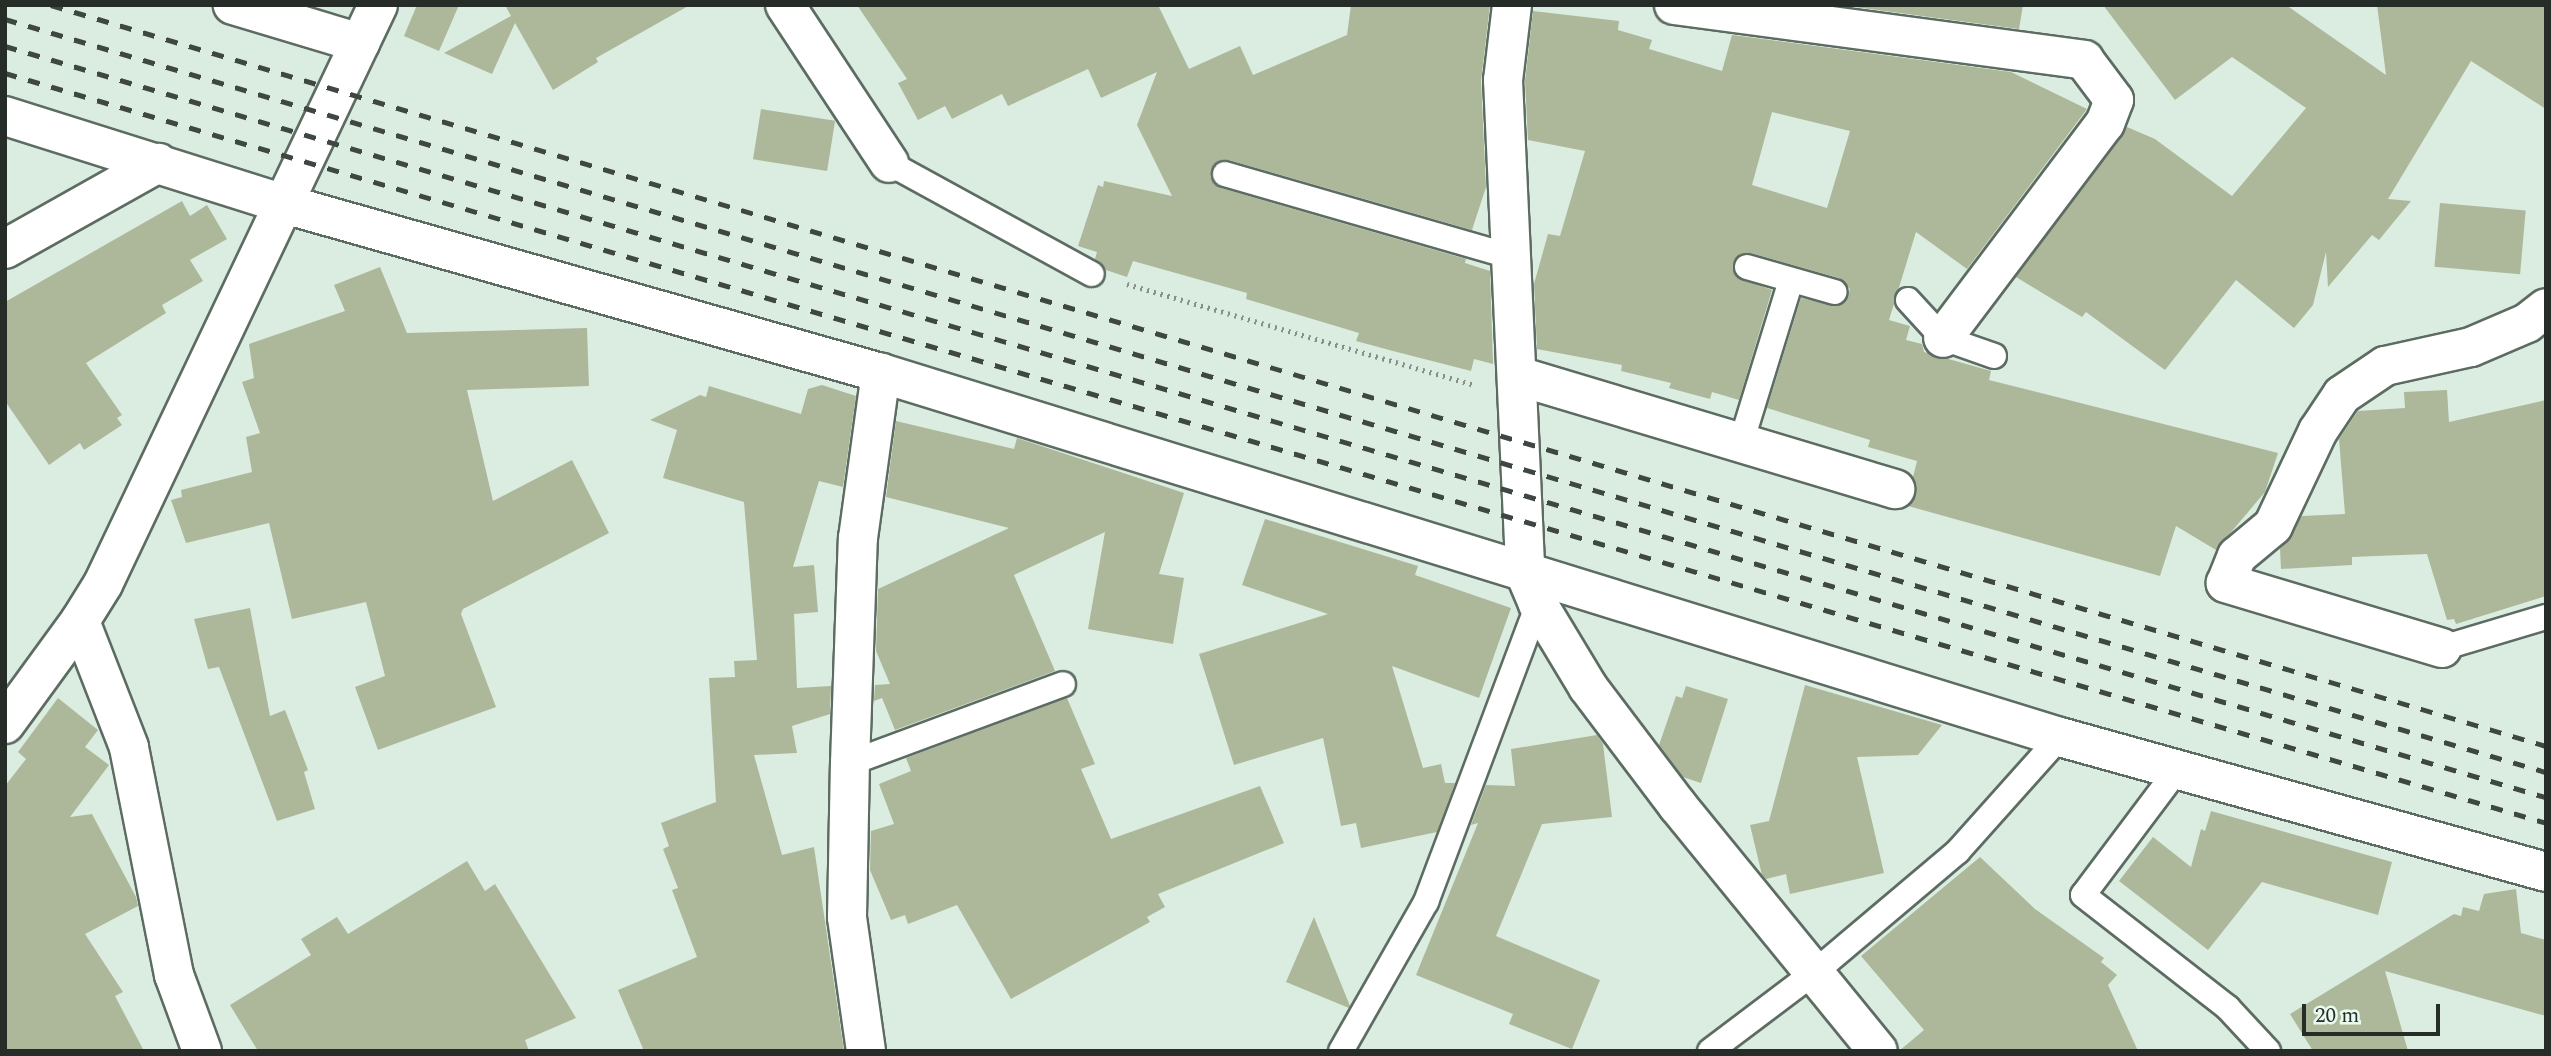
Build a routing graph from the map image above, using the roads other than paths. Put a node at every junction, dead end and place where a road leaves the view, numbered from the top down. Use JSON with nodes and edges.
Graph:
{"nodes":[{"id":1,"x":233,"y":5,"type":"edge"},
{"id":2,"x":378,"y":5,"type":"edge"},
{"id":3,"x":785,"y":5,"type":"edge"},
{"id":4,"x":1513,"y":5,"type":"edge"},
{"id":5,"x":1674,"y":5,"type":"edge"},
{"id":6,"x":360,"y":43,"type":"junction"},
{"id":7,"x":5,"y":116,"type":"edge"},
{"id":8,"x":159,"y":163,"type":"junction"},
{"id":9,"x":889,"y":163,"type":"joint"},
{"id":10,"x":1226,"y":174,"type":"dead end"},
{"id":11,"x":281,"y":204,"type":"junction"},
{"id":12,"x":5,"y":249,"type":"edge"},
{"id":13,"x":1513,"y":257,"type":"junction"},
{"id":14,"x":1747,"y":267,"type":"dead end"},
{"id":15,"x":1092,"y":274,"type":"road end"},
{"id":16,"x":1791,"y":280,"type":"junction"},
{"id":17,"x":1835,"y":292,"type":"dead end"},
{"id":18,"x":1908,"y":300,"type":"dead end"},
{"id":19,"x":2546,"y":308,"type":"edge"},
{"id":20,"x":1944,"y":338,"type":"junction"},
{"id":21,"x":1994,"y":356,"type":"dead end"},
{"id":22,"x":881,"y":373,"type":"junction"},
{"id":23,"x":1519,"y":387,"type":"junction"},
{"id":24,"x":1741,"y":443,"type":"junction"},
{"id":25,"x":1895,"y":489,"type":"dead end"},
{"id":26,"x":1532,"y":589,"type":"junction"},
{"id":27,"x":2546,"y":617,"type":"edge"},
{"id":28,"x":80,"y":621,"type":"junction"},
{"id":29,"x":2442,"y":648,"type":"joint"},
{"id":30,"x":1063,"y":684,"type":"dead end"},
{"id":31,"x":5,"y":723,"type":"edge"},
{"id":32,"x":2060,"y":737,"type":"junction"},
{"id":33,"x":850,"y":763,"type":"junction"},
{"id":34,"x":2177,"y":770,"type":"junction"},
{"id":35,"x":2546,"y":872,"type":"edge"},
{"id":36,"x":1815,"y":972,"type":"junction"},
{"id":37,"x":202,"y":1051,"type":"edge"},
{"id":38,"x":866,"y":1051,"type":"edge"},
{"id":39,"x":1341,"y":1051,"type":"edge"},
{"id":40,"x":1710,"y":1051,"type":"edge"},
{"id":41,"x":1878,"y":1051,"type":"edge"},
{"id":42,"x":2268,"y":1051,"type":"edge"}],
"edges":[{"from":1,"to":6,"type":"street"},
{"from":2,"to":6,"type":"street"},
{"from":3,"to":9,"type":"street"},
{"from":4,"to":13,"type":"street"},
{"from":5,"to":20,"type":"street"},
{"from":6,"to":11,"type":"street"},
{"from":7,"to":8,"type":"street"},
{"from":8,"to":11,"type":"street"},
{"from":8,"to":12,"type":"street"},
{"from":9,"to":15,"type":"lane"},
{"from":10,"to":13,"type":"lane"},
{"from":11,"to":22,"type":"street"},
{"from":11,"to":28,"type":"street"},
{"from":13,"to":23,"type":"street"},
{"from":14,"to":16,"type":"lane"},
{"from":16,"to":17,"type":"lane"},
{"from":16,"to":24,"type":"lane"},
{"from":18,"to":20,"type":"lane"},
{"from":19,"to":29,"type":"street"},
{"from":20,"to":21,"type":"lane"},
{"from":22,"to":26,"type":"street"},
{"from":22,"to":33,"type":"street"},
{"from":23,"to":24,"type":"street"},
{"from":23,"to":26,"type":"street"},
{"from":24,"to":25,"type":"street"},
{"from":26,"to":32,"type":"street"},
{"from":26,"to":36,"type":"street"},
{"from":26,"to":39,"type":"lane"},
{"from":27,"to":29,"type":"lane"},
{"from":28,"to":31,"type":"street"},
{"from":28,"to":37,"type":"street"},
{"from":30,"to":33,"type":"lane"},
{"from":32,"to":34,"type":"street"},
{"from":32,"to":36,"type":"lane"},
{"from":33,"to":38,"type":"street"},
{"from":34,"to":35,"type":"street"},
{"from":34,"to":42,"type":"lane"},
{"from":36,"to":40,"type":"lane"},
{"from":36,"to":41,"type":"street"}]}
